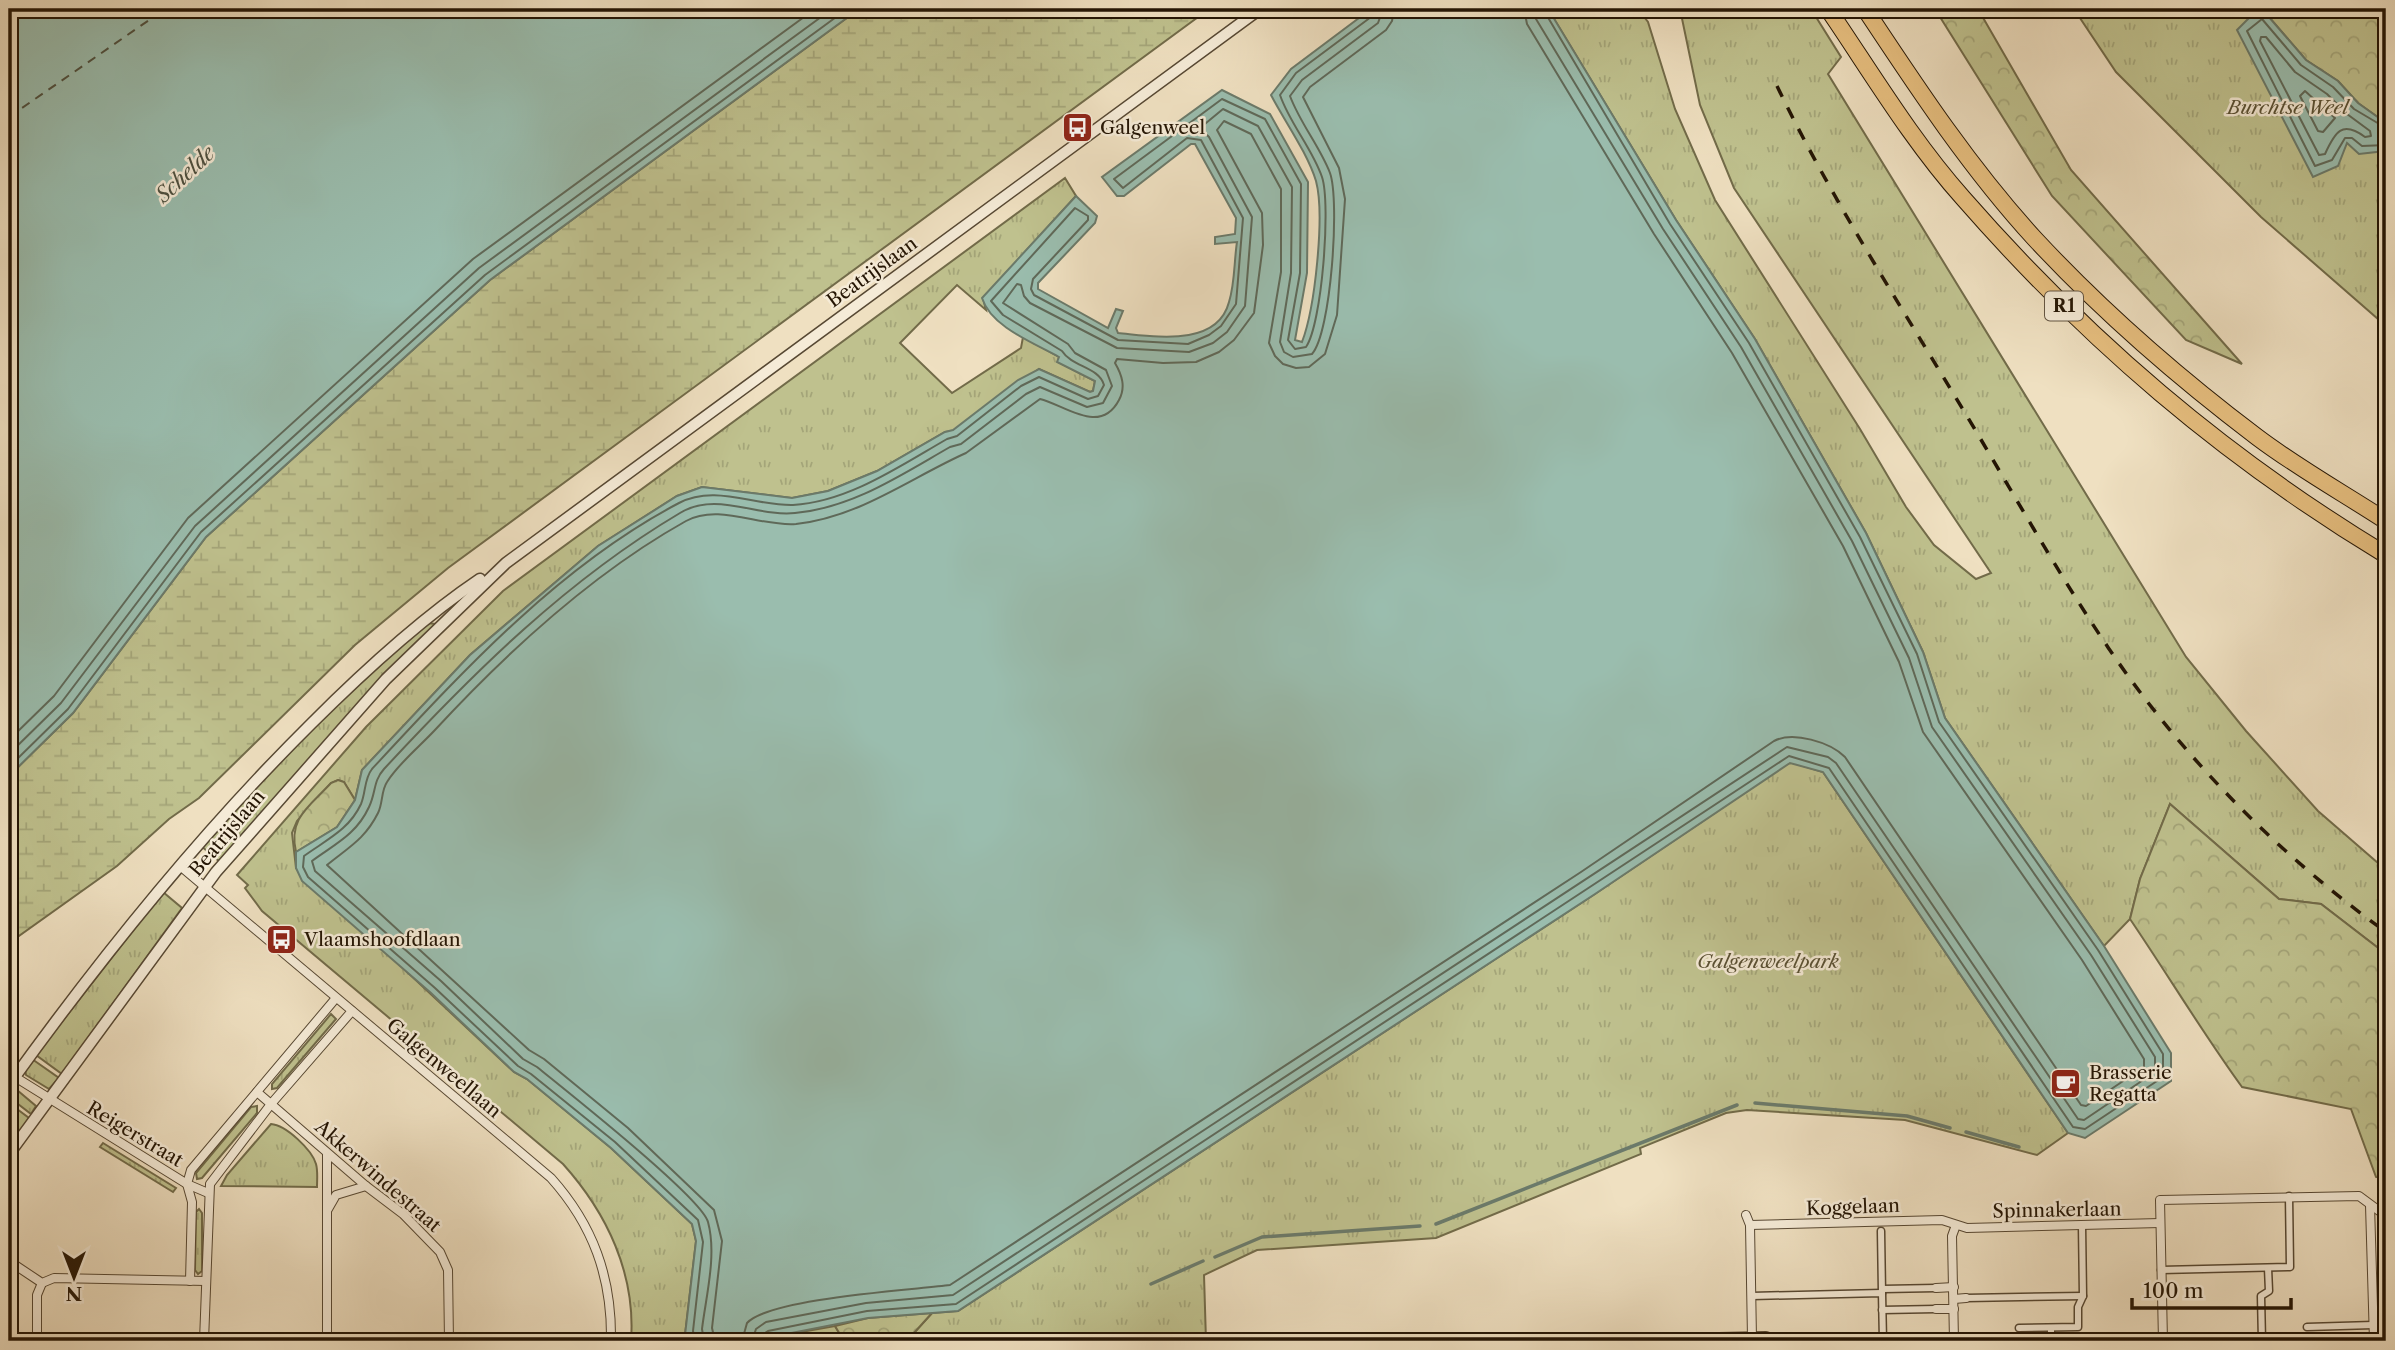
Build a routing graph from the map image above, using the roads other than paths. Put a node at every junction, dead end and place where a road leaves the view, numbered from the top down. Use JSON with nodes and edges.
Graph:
{"nodes":[{"id":1,"x":1260,"y":9,"type":"edge"},
{"id":2,"x":1828,"y":9,"type":"edge"},
{"id":3,"x":1865,"y":9,"type":"edge"},
{"id":4,"x":2386,"y":521,"type":"edge"},
{"id":5,"x":2386,"y":555,"type":"edge"},
{"id":6,"x":506,"y":563,"type":"junction"},
{"id":7,"x":180,"y":866,"type":"junction"},
{"id":8,"x":205,"y":887,"type":"junction"},
{"id":9,"x":337,"y":998,"type":"junction"},
{"id":10,"x":352,"y":1011,"type":"junction"},
{"id":11,"x":12,"y":1081,"type":"edge"},
{"id":12,"x":257,"y":1092,"type":"junction"},
{"id":13,"x":47,"y":1098,"type":"junction"},
{"id":14,"x":271,"y":1104,"type":"junction"},
{"id":15,"x":9,"y":1154,"type":"edge"},
{"id":16,"x":327,"y":1154,"type":"junction"},
{"id":17,"x":187,"y":1184,"type":"junction"},
{"id":18,"x":366,"y":1186,"type":"junction"},
{"id":19,"x":208,"y":1193,"type":"junction"},
{"id":20,"x":2289,"y":1196,"type":"junction"},
{"id":21,"x":2370,"y":1205,"type":"junction"},
{"id":22,"x":327,"y":1211,"type":"junction"},
{"id":23,"x":1746,"y":1215,"type":"dead end"},
{"id":24,"x":2386,"y":1216,"type":"edge"},
{"id":25,"x":2160,"y":1223,"type":"junction"},
{"id":26,"x":1956,"y":1225,"type":"junction"},
{"id":27,"x":2082,"y":1225,"type":"junction"},
{"id":28,"x":1750,"y":1226,"type":"junction"},
{"id":29,"x":1881,"y":1226,"type":"junction"},
{"id":30,"x":9,"y":1261,"type":"edge"},
{"id":31,"x":2268,"y":1268,"type":"junction"},
{"id":32,"x":2161,"y":1270,"type":"junction"},
{"id":33,"x":190,"y":1281,"type":"junction"},
{"id":34,"x":206,"y":1281,"type":"junction"},
{"id":35,"x":42,"y":1283,"type":"junction"},
{"id":36,"x":1954,"y":1287,"type":"junction"},
{"id":37,"x":1936,"y":1288,"type":"joint"},
{"id":38,"x":1882,"y":1291,"type":"junction"},
{"id":39,"x":1752,"y":1296,"type":"junction"},
{"id":40,"x":2083,"y":1296,"type":"junction"},
{"id":41,"x":1966,"y":1298,"type":"joint"},
{"id":42,"x":1954,"y":1299,"type":"junction"},
{"id":43,"x":1936,"y":1309,"type":"joint"},
{"id":44,"x":1954,"y":1309,"type":"junction"},
{"id":45,"x":1884,"y":1310,"type":"junction"},
{"id":46,"x":2373,"y":1325,"type":"junction"},
{"id":47,"x":2307,"y":1327,"type":"dead end"},
{"id":48,"x":2019,"y":1328,"type":"dead end"},
{"id":49,"x":2051,"y":1328,"type":"junction"},
{"id":50,"x":1752,"y":1339,"type":"edge"},
{"id":51,"x":37,"y":1341,"type":"edge"},
{"id":52,"x":204,"y":1341,"type":"edge"},
{"id":53,"x":327,"y":1341,"type":"edge"},
{"id":54,"x":449,"y":1341,"type":"edge"},
{"id":55,"x":611,"y":1341,"type":"edge"},
{"id":56,"x":1531,"y":1341,"type":"edge"},
{"id":57,"x":1782,"y":1341,"type":"edge"},
{"id":58,"x":1883,"y":1341,"type":"edge"},
{"id":59,"x":1954,"y":1341,"type":"edge"},
{"id":60,"x":2052,"y":1341,"type":"edge"},
{"id":61,"x":2163,"y":1341,"type":"edge"},
{"id":62,"x":2262,"y":1341,"type":"edge"},
{"id":63,"x":2374,"y":1341,"type":"edge"}],
"edges":[{"from":1,"to":6,"type":"street","name":"Beatrijslaan"},
{"from":2,"to":5,"type":"highway","number":"R1"},
{"from":3,"to":4,"type":"highway","number":"R1"},
{"from":6,"to":7,"type":"street","name":"Beatrijslaan"},
{"from":6,"to":8,"type":"street","name":"Beatrijslaan"},
{"from":7,"to":8,"type":"street","name":"Galgenweellaan"},
{"from":7,"to":11,"type":"street","name":"Beatrijslaan"},
{"from":8,"to":9,"type":"street","name":"Galgenweellaan"},
{"from":8,"to":13,"type":"street","name":"Beatrijslaan"},
{"from":9,"to":10,"type":"street","name":"Galgenweellaan"},
{"from":9,"to":12,"type":"street"},
{"from":10,"to":14,"type":"street"},
{"from":10,"to":55,"type":"street","name":"Galgenweellaan"},
{"from":11,"to":13,"type":"street","name":"Reigerstraat"},
{"from":12,"to":14,"type":"street","name":"Akkerwindestraat"},
{"from":12,"to":17,"type":"street"},
{"from":13,"to":15,"type":"street","name":"Beatrijslaan"},
{"from":13,"to":17,"type":"street","name":"Reigerstraat"},
{"from":14,"to":16,"type":"street","name":"Akkerwindestraat"},
{"from":14,"to":19,"type":"street"},
{"from":16,"to":18,"type":"street","name":"Akkerwindestraat"},
{"from":16,"to":22,"type":"street"},
{"from":17,"to":19,"type":"street","name":"Reigerstraat"},
{"from":17,"to":33,"type":"street"},
{"from":18,"to":22,"type":"street"},
{"from":18,"to":54,"type":"street","name":"Akkerwindestraat"},
{"from":19,"to":34,"type":"street"},
{"from":20,"to":21,"type":"street"},
{"from":20,"to":25,"type":"street"},
{"from":20,"to":31,"type":"street"},
{"from":21,"to":24,"type":"street"},
{"from":21,"to":46,"type":"street"},
{"from":22,"to":53,"type":"street"},
{"from":23,"to":28,"type":"street"},
{"from":25,"to":27,"type":"street","name":"Spinnakerlaan"},
{"from":25,"to":32,"type":"street"},
{"from":26,"to":27,"type":"street","name":"Spinnakerlaan"},
{"from":26,"to":29,"type":"street","name":"Koggelaan"},
{"from":26,"to":36,"type":"street"},
{"from":27,"to":40,"type":"street"},
{"from":28,"to":29,"type":"street","name":"Koggelaan"},
{"from":28,"to":39,"type":"street"},
{"from":29,"to":38,"type":"street"},
{"from":30,"to":35,"type":"street"},
{"from":31,"to":32,"type":"street"},
{"from":31,"to":62,"type":"street"},
{"from":32,"to":61,"type":"street"},
{"from":33,"to":34,"type":"street"},
{"from":33,"to":35,"type":"street"},
{"from":34,"to":52,"type":"street"},
{"from":35,"to":51,"type":"street"},
{"from":36,"to":37,"type":"street"},
{"from":36,"to":42,"type":"street"},
{"from":37,"to":38,"type":"street"},
{"from":38,"to":39,"type":"street"},
{"from":38,"to":45,"type":"street"},
{"from":39,"to":50,"type":"street"},
{"from":40,"to":41,"type":"street"},
{"from":40,"to":49,"type":"street"},
{"from":41,"to":42,"type":"street"},
{"from":42,"to":44,"type":"street"},
{"from":43,"to":44,"type":"street"},
{"from":43,"to":45,"type":"street"},
{"from":44,"to":59,"type":"street"},
{"from":45,"to":58,"type":"street"},
{"from":46,"to":47,"type":"street"},
{"from":46,"to":63,"type":"street"},
{"from":48,"to":49,"type":"street"},
{"from":49,"to":60,"type":"street"},
{"from":50,"to":56,"type":"street"},
{"from":50,"to":57,"type":"street"}]}
